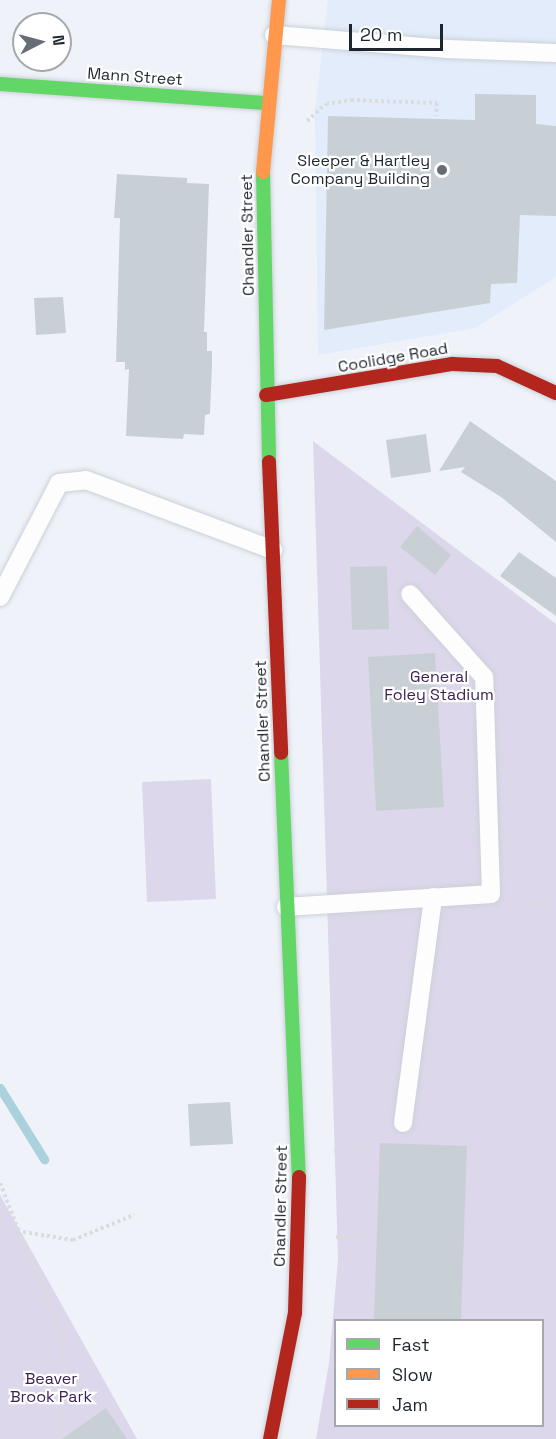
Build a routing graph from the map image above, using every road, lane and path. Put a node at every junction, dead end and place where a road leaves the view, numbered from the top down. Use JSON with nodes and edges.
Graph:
{"nodes":[{"id":1,"x":279,"y":0,"type":"edge"},
{"id":2,"x":274,"y":35,"type":"junction"},
{"id":3,"x":556,"y":53,"type":"edge"},
{"id":4,"x":0,"y":84,"type":"edge"},
{"id":5,"x":268,"y":103,"type":"junction"},
{"id":6,"x":436,"y":116,"type":"dead end"},
{"id":7,"x":307,"y":121,"type":"dead end"},
{"id":8,"x":556,"y":393,"type":"edge"},
{"id":9,"x":266,"y":394,"type":"junction"},
{"id":10,"x":273,"y":550,"type":"junction"},
{"id":11,"x":410,"y":594,"type":"dead end"},
{"id":12,"x":0,"y":597,"type":"edge"},
{"id":13,"x":491,"y":894,"type":"junction"},
{"id":14,"x":433,"y":897,"type":"junction"},
{"id":15,"x":286,"y":907,"type":"junction"},
{"id":16,"x":556,"y":908,"type":"edge"},
{"id":17,"x":403,"y":1123,"type":"dead end"},
{"id":18,"x":371,"y":1149,"type":"dead end"},
{"id":19,"x":334,"y":1151,"type":"dead end"},
{"id":20,"x":0,"y":1183,"type":"edge"},
{"id":21,"x":134,"y":1215,"type":"dead end"},
{"id":22,"x":22,"y":1232,"type":"junction"},
{"id":23,"x":368,"y":1236,"type":"dead end"},
{"id":24,"x":336,"y":1237,"type":"dead end"},
{"id":25,"x":57,"y":1439,"type":"edge"},
{"id":26,"x":270,"y":1439,"type":"edge"}],
"edges":[{"from":1,"to":2,"type":"main road","name":"Chandler Street"},
{"from":2,"to":3,"type":"lane"},
{"from":2,"to":5,"type":"main road","name":"Chandler Street"},
{"from":4,"to":5,"type":"main road","name":"Mann Street"},
{"from":5,"to":9,"type":"main road","name":"Chandler Street"},
{"from":6,"to":7,"type":"path"},
{"from":8,"to":9,"type":"main road","name":"Coolidge Road"},
{"from":9,"to":10,"type":"main road","name":"Chandler Street"},
{"from":10,"to":12,"type":"lane"},
{"from":10,"to":15,"type":"main road","name":"Chandler Street"},
{"from":11,"to":13,"type":"lane"},
{"from":13,"to":14,"type":"lane"},
{"from":13,"to":16,"type":"path"},
{"from":14,"to":15,"type":"lane"},
{"from":14,"to":17,"type":"lane"},
{"from":15,"to":26,"type":"main road","name":"Chandler Street"},
{"from":18,"to":19,"type":"path"},
{"from":20,"to":22,"type":"path"},
{"from":21,"to":22,"type":"path"},
{"from":22,"to":25,"type":"path"},
{"from":23,"to":24,"type":"path"}]}
